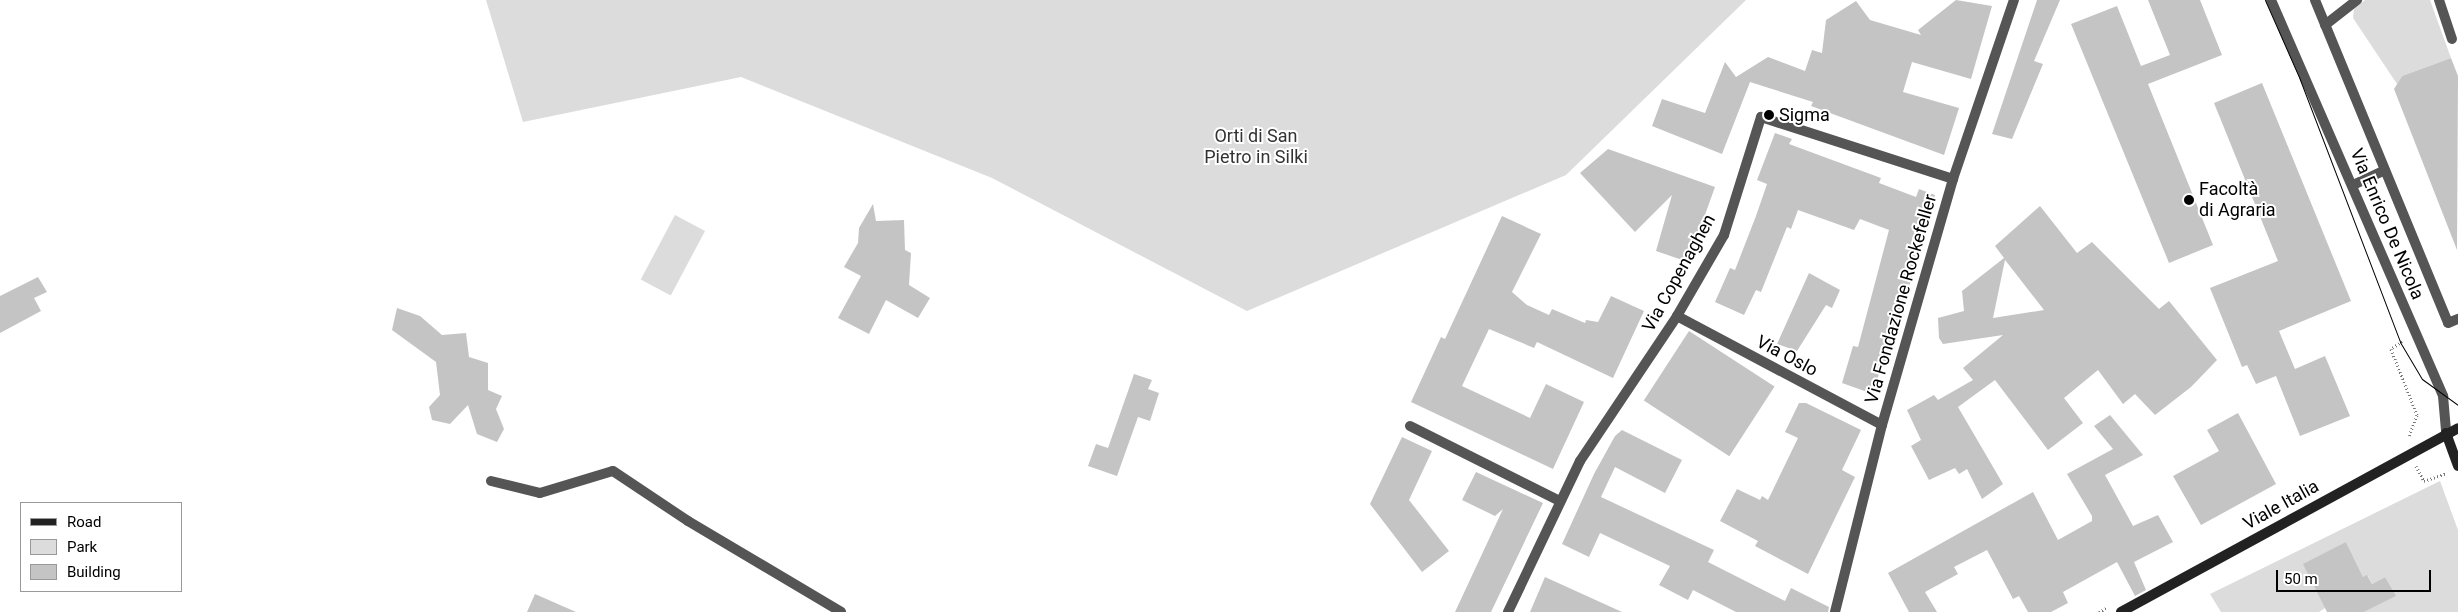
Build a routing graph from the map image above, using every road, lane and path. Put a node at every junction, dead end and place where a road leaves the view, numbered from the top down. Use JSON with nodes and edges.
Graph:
{"nodes":[{"id":1,"x":2014,"y":0,"type":"edge"},
{"id":2,"x":2271,"y":0,"type":"edge"},
{"id":3,"x":2315,"y":0,"type":"edge"},
{"id":4,"x":2357,"y":0,"type":"edge"},
{"id":5,"x":2439,"y":0,"type":"edge"},
{"id":6,"x":2325,"y":25,"type":"junction"},
{"id":7,"x":2452,"y":39,"type":"dead end"},
{"id":8,"x":2385,"y":170,"type":"junction"},
{"id":9,"x":1953,"y":179,"type":"junction"},
{"id":10,"x":2353,"y":185,"type":"junction"},
{"id":11,"x":1677,"y":316,"type":"junction"},
{"id":12,"x":2458,"y":319,"type":"edge"},
{"id":13,"x":2390,"y":349,"type":"dead end"},
{"id":14,"x":1882,"y":425,"type":"junction"},
{"id":15,"x":1410,"y":426,"type":"dead end"},
{"id":16,"x":2458,"y":428,"type":"edge"},
{"id":17,"x":2446,"y":433,"type":"junction"},
{"id":18,"x":2407,"y":449,"type":"junction"},
{"id":19,"x":2458,"y":466,"type":"edge"},
{"id":20,"x":2450,"y":473,"type":"dead end"},
{"id":21,"x":492,"y":481,"type":"dead end"},
{"id":22,"x":1560,"y":501,"type":"junction"},
{"id":23,"x":840,"y":612,"type":"edge"},
{"id":24,"x":1508,"y":612,"type":"edge"},
{"id":25,"x":1835,"y":612,"type":"edge"},
{"id":26,"x":2121,"y":612,"type":"edge"}],
"edges":[{"from":1,"to":9,"type":"street","name":"Via Fondazione Rockefeller"},
{"from":2,"to":10,"type":"street","name":"Via Enrico De Nicola"},
{"from":3,"to":6,"type":"street"},
{"from":4,"to":6,"type":"street"},
{"from":5,"to":7,"type":"street"},
{"from":6,"to":8,"type":"street"},
{"from":8,"to":10,"type":"street"},
{"from":8,"to":12,"type":"street"},
{"from":9,"to":11,"type":"street","name":"Via Copenaghen"},
{"from":9,"to":14,"type":"street","name":"Via Fondazione Rockefeller"},
{"from":10,"to":17,"type":"street","name":"Via Enrico De Nicola"},
{"from":11,"to":14,"type":"street","name":"Via Oslo"},
{"from":11,"to":22,"type":"street","name":"Via Copenaghen"},
{"from":13,"to":18,"type":"path"},
{"from":14,"to":25,"type":"street","name":"Via Fondazione Rockefeller"},
{"from":15,"to":22,"type":"street"},
{"from":16,"to":17,"type":"street","name":"Viale Italia"},
{"from":17,"to":18,"type":"street","name":"Viale Italia"},
{"from":17,"to":19,"type":"street","name":"Via Enrico De Nicola"},
{"from":18,"to":20,"type":"path"},
{"from":18,"to":26,"type":"street","name":"Viale Italia"},
{"from":21,"to":23,"type":"street"},
{"from":22,"to":24,"type":"street","name":"Via Copenaghen"}]}
